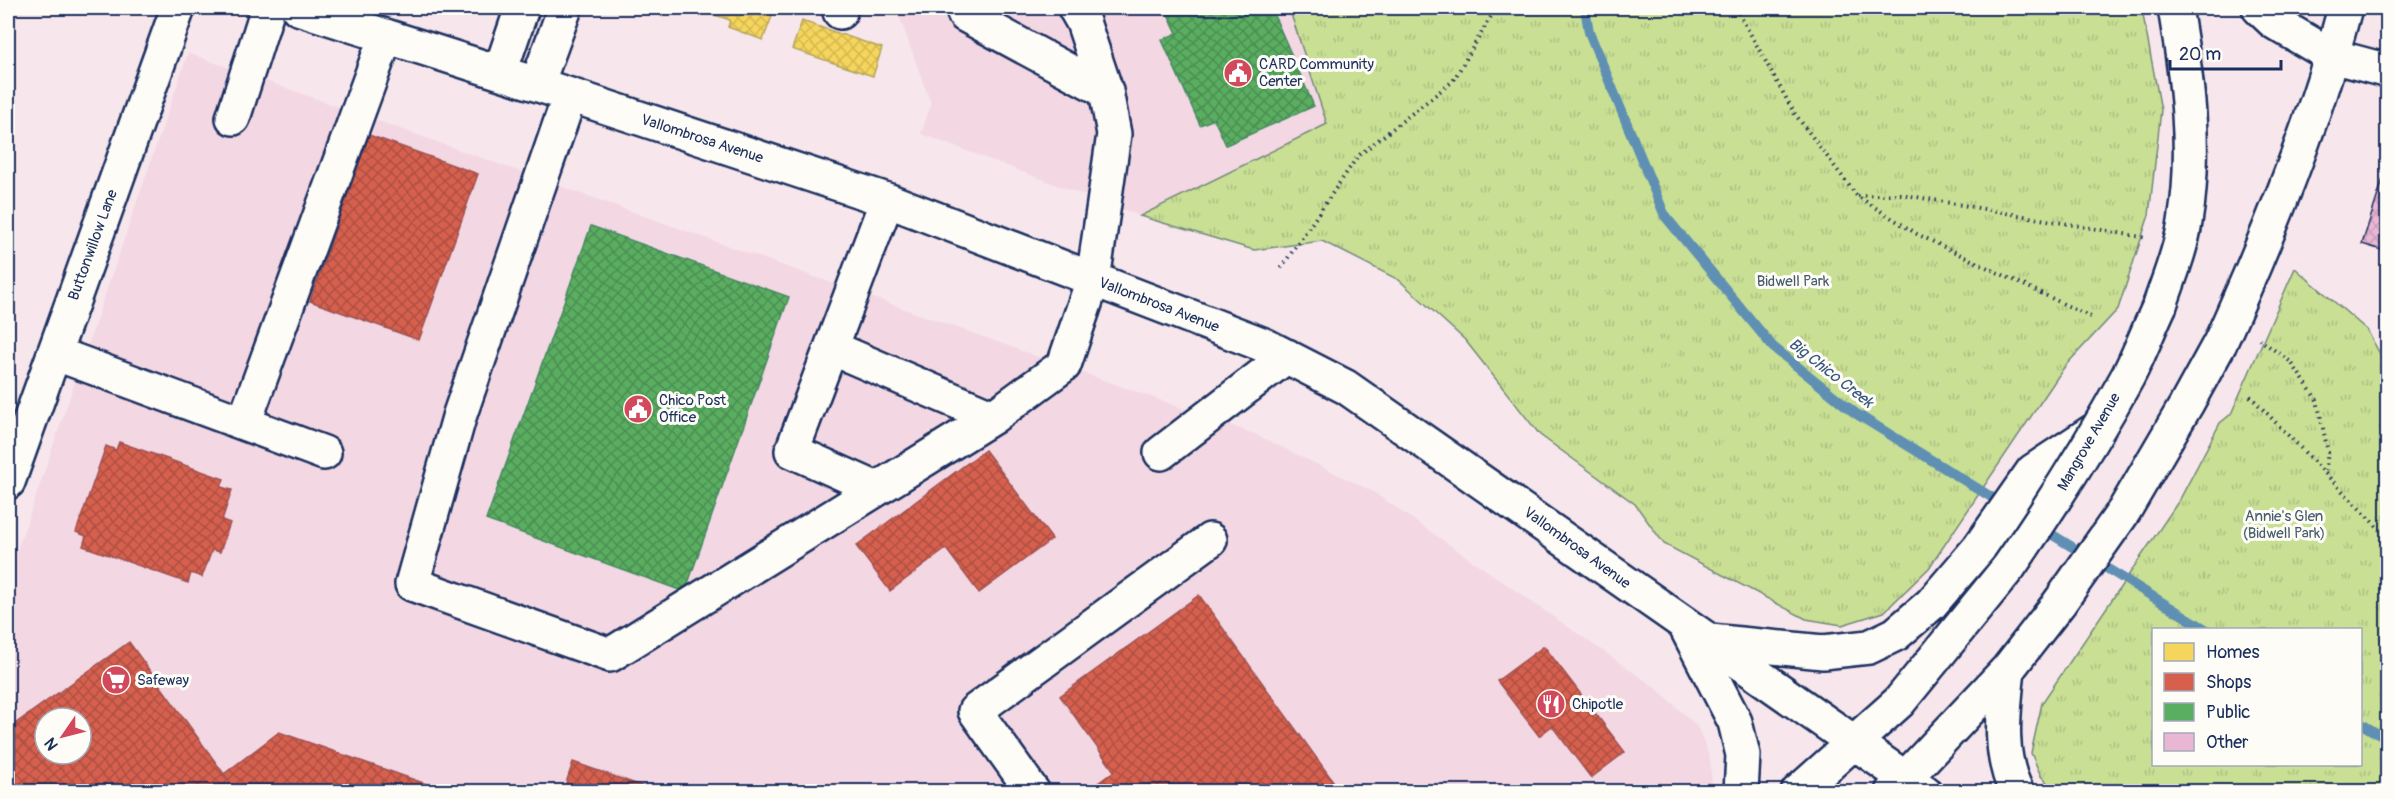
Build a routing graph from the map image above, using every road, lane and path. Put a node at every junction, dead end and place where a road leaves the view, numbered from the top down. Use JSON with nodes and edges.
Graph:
{"nodes":[{"id":1,"x":178,"y":8,"type":"edge"},
{"id":2,"x":268,"y":8,"type":"edge"},
{"id":3,"x":297,"y":8,"type":"edge"},
{"id":4,"x":522,"y":8,"type":"edge"},
{"id":5,"x":565,"y":8,"type":"edge"},
{"id":6,"x":962,"y":8,"type":"edge"},
{"id":7,"x":1075,"y":8,"type":"edge"},
{"id":8,"x":1496,"y":8,"type":"edge"},
{"id":9,"x":1736,"y":8,"type":"edge"},
{"id":10,"x":2175,"y":8,"type":"edge"},
{"id":11,"x":2259,"y":8,"type":"edge"},
{"id":12,"x":2345,"y":8,"type":"edge"},
{"id":13,"x":386,"y":36,"type":"junction"},
{"id":14,"x":2332,"y":56,"type":"junction"},
{"id":15,"x":2388,"y":71,"type":"edge"},
{"id":16,"x":500,"y":72,"type":"junction"},
{"id":17,"x":537,"y":84,"type":"junction"},
{"id":18,"x":1106,"y":91,"type":"junction"},
{"id":19,"x":570,"y":95,"type":"junction"},
{"id":20,"x":233,"y":118,"type":"dead end"},
{"id":21,"x":1857,"y":196,"type":"junction"},
{"id":22,"x":886,"y":200,"type":"junction"},
{"id":23,"x":2152,"y":240,"type":"dead end"},
{"id":24,"x":1281,"y":268,"type":"dead end"},
{"id":25,"x":1093,"y":280,"type":"junction"},
{"id":26,"x":2093,"y":318,"type":"dead end"},
{"id":27,"x":2225,"y":332,"type":"junction"},
{"id":28,"x":831,"y":348,"type":"junction"},
{"id":29,"x":54,"y":353,"type":"junction"},
{"id":30,"x":1287,"y":356,"type":"junction"},
{"id":31,"x":2250,"y":396,"type":"dead end"},
{"id":32,"x":993,"y":417,"type":"junction"},
{"id":33,"x":244,"y":423,"type":"junction"},
{"id":34,"x":2098,"y":428,"type":"junction"},
{"id":35,"x":324,"y":453,"type":"dead end"},
{"id":36,"x":1161,"y":453,"type":"dead end"},
{"id":37,"x":2325,"y":475,"type":"junction"},
{"id":38,"x":8,"y":483,"type":"edge"},
{"id":39,"x":876,"y":489,"type":"junction"},
{"id":40,"x":2388,"y":538,"type":"edge"},
{"id":41,"x":1210,"y":540,"type":"dead end"},
{"id":42,"x":1697,"y":633,"type":"junction"},
{"id":43,"x":2008,"y":669,"type":"junction"},
{"id":44,"x":1854,"y":742,"type":"junction"},
{"id":45,"x":1908,"y":787,"type":"edge"},
{"id":46,"x":1033,"y":792,"type":"edge"},
{"id":47,"x":1741,"y":792,"type":"edge"},
{"id":48,"x":1798,"y":792,"type":"edge"},
{"id":49,"x":2017,"y":792,"type":"edge"}],
"edges":[{"from":1,"to":29,"type":"street","name":"Buttonwillow Lane"},
{"from":2,"to":20,"type":"street"},
{"from":3,"to":13,"type":"street","name":"Vallombrosa Avenue"},
{"from":4,"to":16,"type":"street"},
{"from":5,"to":17,"type":"street"},
{"from":6,"to":18,"type":"street"},
{"from":7,"to":18,"type":"street"},
{"from":8,"to":24,"type":"path"},
{"from":9,"to":21,"type":"path"},
{"from":10,"to":34,"type":"street","name":"Mangrove Avenue","bridge":true},
{"from":11,"to":14,"type":"street"},
{"from":12,"to":14,"type":"street"},
{"from":13,"to":16,"type":"street","name":"Vallombrosa Avenue"},
{"from":13,"to":33,"type":"street"},
{"from":14,"to":15,"type":"street"},
{"from":14,"to":27,"type":"street"},
{"from":16,"to":17,"type":"street","name":"Vallombrosa Avenue"},
{"from":17,"to":19,"type":"street","name":"Vallombrosa Avenue"},
{"from":18,"to":25,"type":"street"},
{"from":19,"to":22,"type":"street","name":"Vallombrosa Avenue"},
{"from":19,"to":39,"type":"street"},
{"from":21,"to":23,"type":"path"},
{"from":21,"to":26,"type":"path"},
{"from":22,"to":25,"type":"street","name":"Vallombrosa Avenue"},
{"from":22,"to":28,"type":"street"},
{"from":25,"to":30,"type":"street","name":"Vallombrosa Avenue"},
{"from":25,"to":32,"type":"street"},
{"from":27,"to":37,"type":"path"},
{"from":27,"to":43,"type":"street","bridge":true},
{"from":28,"to":32,"type":"street"},
{"from":28,"to":39,"type":"street"},
{"from":29,"to":33,"type":"street"},
{"from":29,"to":38,"type":"street","name":"Buttonwillow Lane"},
{"from":30,"to":36,"type":"street"},
{"from":30,"to":42,"type":"street","name":"Vallombrosa Avenue"},
{"from":31,"to":37,"type":"path"},
{"from":32,"to":39,"type":"street"},
{"from":33,"to":35,"type":"street"},
{"from":34,"to":42,"type":"street"},
{"from":34,"to":44,"type":"street","name":"Mangrove Avenue","bridge":true},
{"from":37,"to":40,"type":"path"},
{"from":41,"to":46,"type":"street"},
{"from":42,"to":44,"type":"street","name":"Vallombrosa Avenue"},
{"from":42,"to":47,"type":"street"},
{"from":43,"to":45,"type":"street"},
{"from":43,"to":49,"type":"street"},
{"from":44,"to":45,"type":"street","name":"Vallombrosa Avenue"},
{"from":44,"to":48,"type":"street","name":"Mangrove Avenue"}]}
